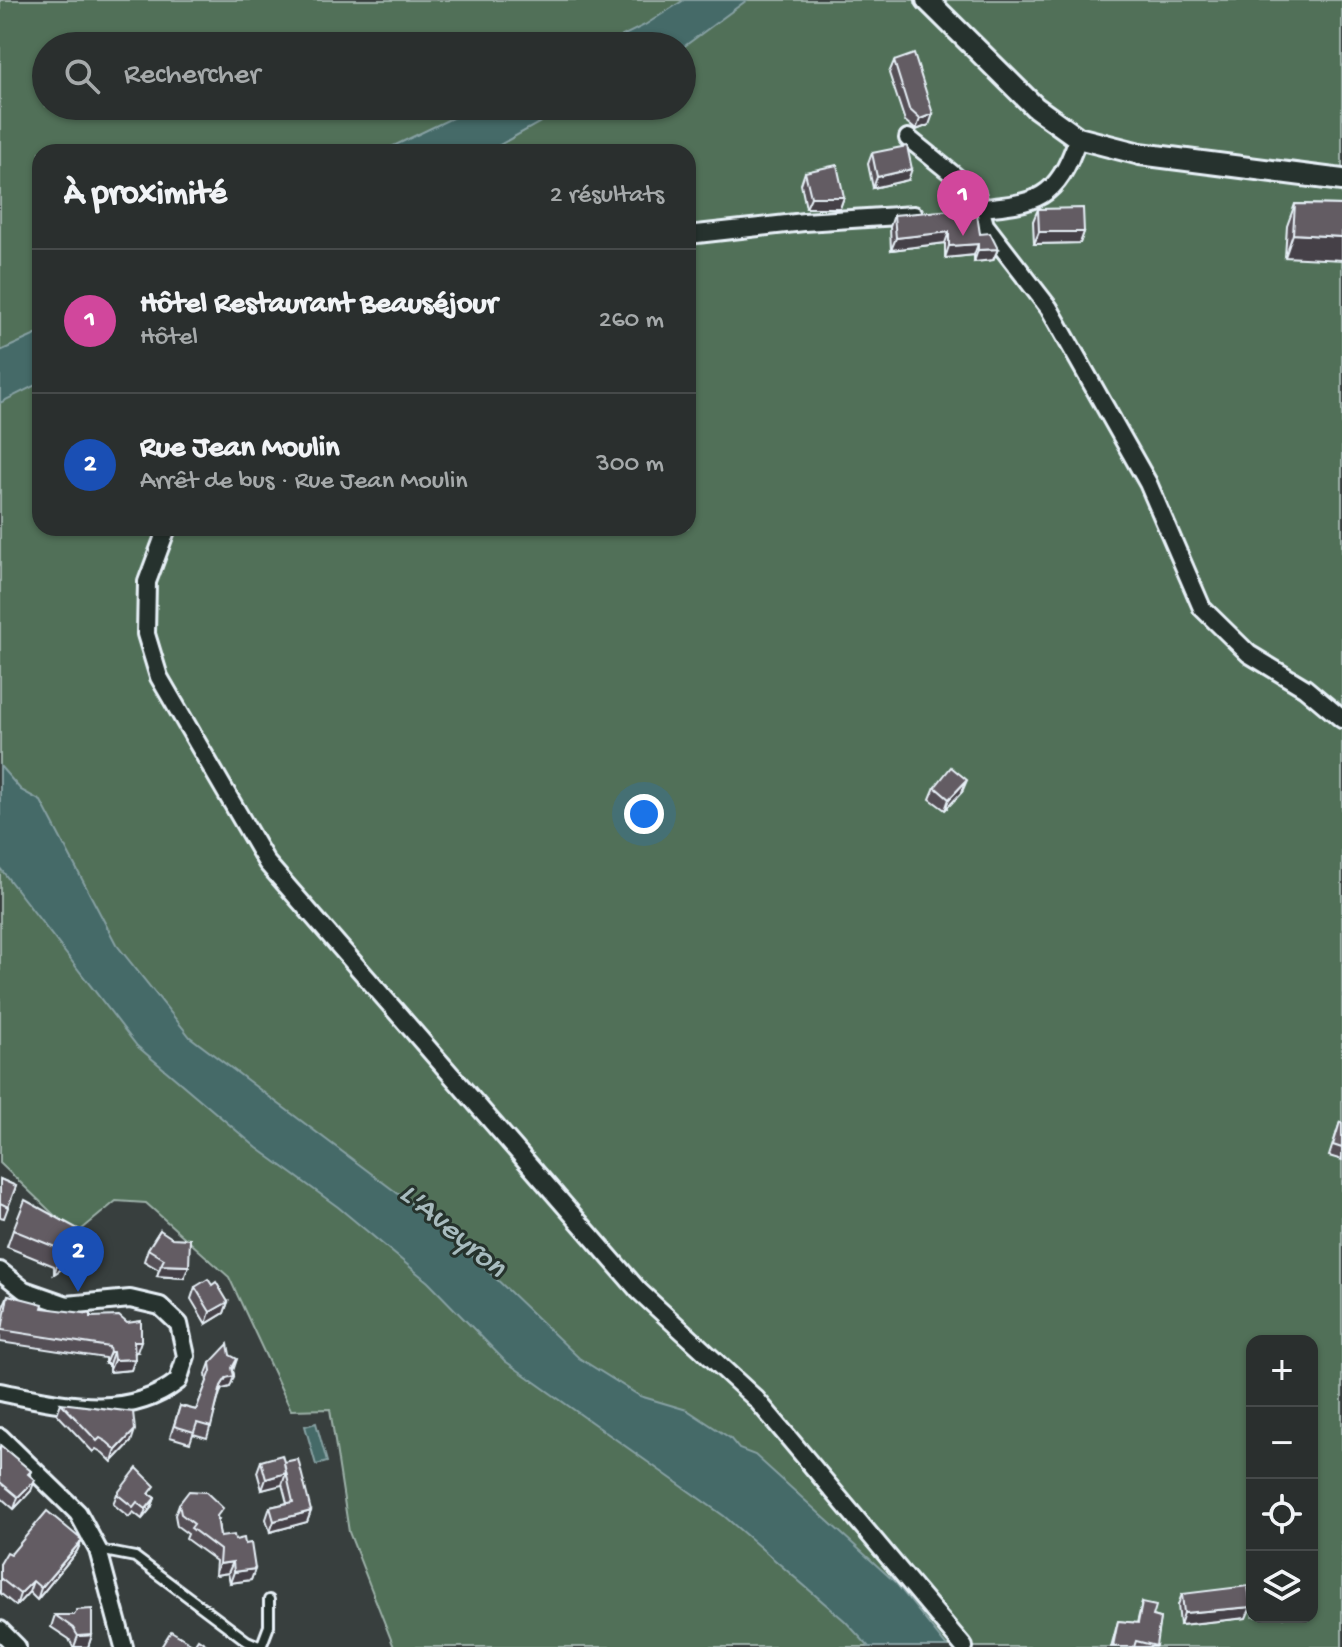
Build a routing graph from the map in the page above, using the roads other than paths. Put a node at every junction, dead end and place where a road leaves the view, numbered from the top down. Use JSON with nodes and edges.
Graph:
{"nodes":[{"id":1,"x":927,"y":0,"type":"edge"},
{"id":2,"x":908,"y":138,"type":"dead end"},
{"id":3,"x":1078,"y":138,"type":"junction"},
{"id":4,"x":1342,"y":180,"type":"edge"},
{"id":5,"x":983,"y":208,"type":"junction"},
{"id":6,"x":962,"y":210,"type":"edge"},
{"id":7,"x":931,"y":213,"type":"edge"},
{"id":8,"x":696,"y":234,"type":"edge"},
{"id":9,"x":164,"y":536,"type":"edge"},
{"id":10,"x":1342,"y":719,"type":"edge"},
{"id":11,"x":0,"y":1271,"type":"edge"},
{"id":12,"x":0,"y":1392,"type":"edge"},
{"id":13,"x":0,"y":1437,"type":"edge"},
{"id":14,"x":98,"y":1550,"type":"junction"},
{"id":15,"x":269,"y":1600,"type":"dead end"},
{"id":16,"x":0,"y":1630,"type":"edge"},
{"id":17,"x":17,"y":1647,"type":"edge"},
{"id":18,"x":124,"y":1647,"type":"edge"},
{"id":19,"x":261,"y":1647,"type":"edge"},
{"id":20,"x":964,"y":1647,"type":"edge"}],
"edges":[{"from":1,"to":3,"type":"street"},
{"from":2,"to":5,"type":"street"},
{"from":3,"to":4,"type":"street"},
{"from":3,"to":5,"type":"street"},
{"from":5,"to":6,"type":"street"},
{"from":5,"to":10,"type":"street"},
{"from":7,"to":8,"type":"street"},
{"from":9,"to":20,"type":"street"},
{"from":11,"to":12,"type":"street"},
{"from":13,"to":14,"type":"street"},
{"from":14,"to":18,"type":"street"},
{"from":14,"to":19,"type":"lane"},
{"from":15,"to":19,"type":"lane"},
{"from":16,"to":17,"type":"street"}]}
